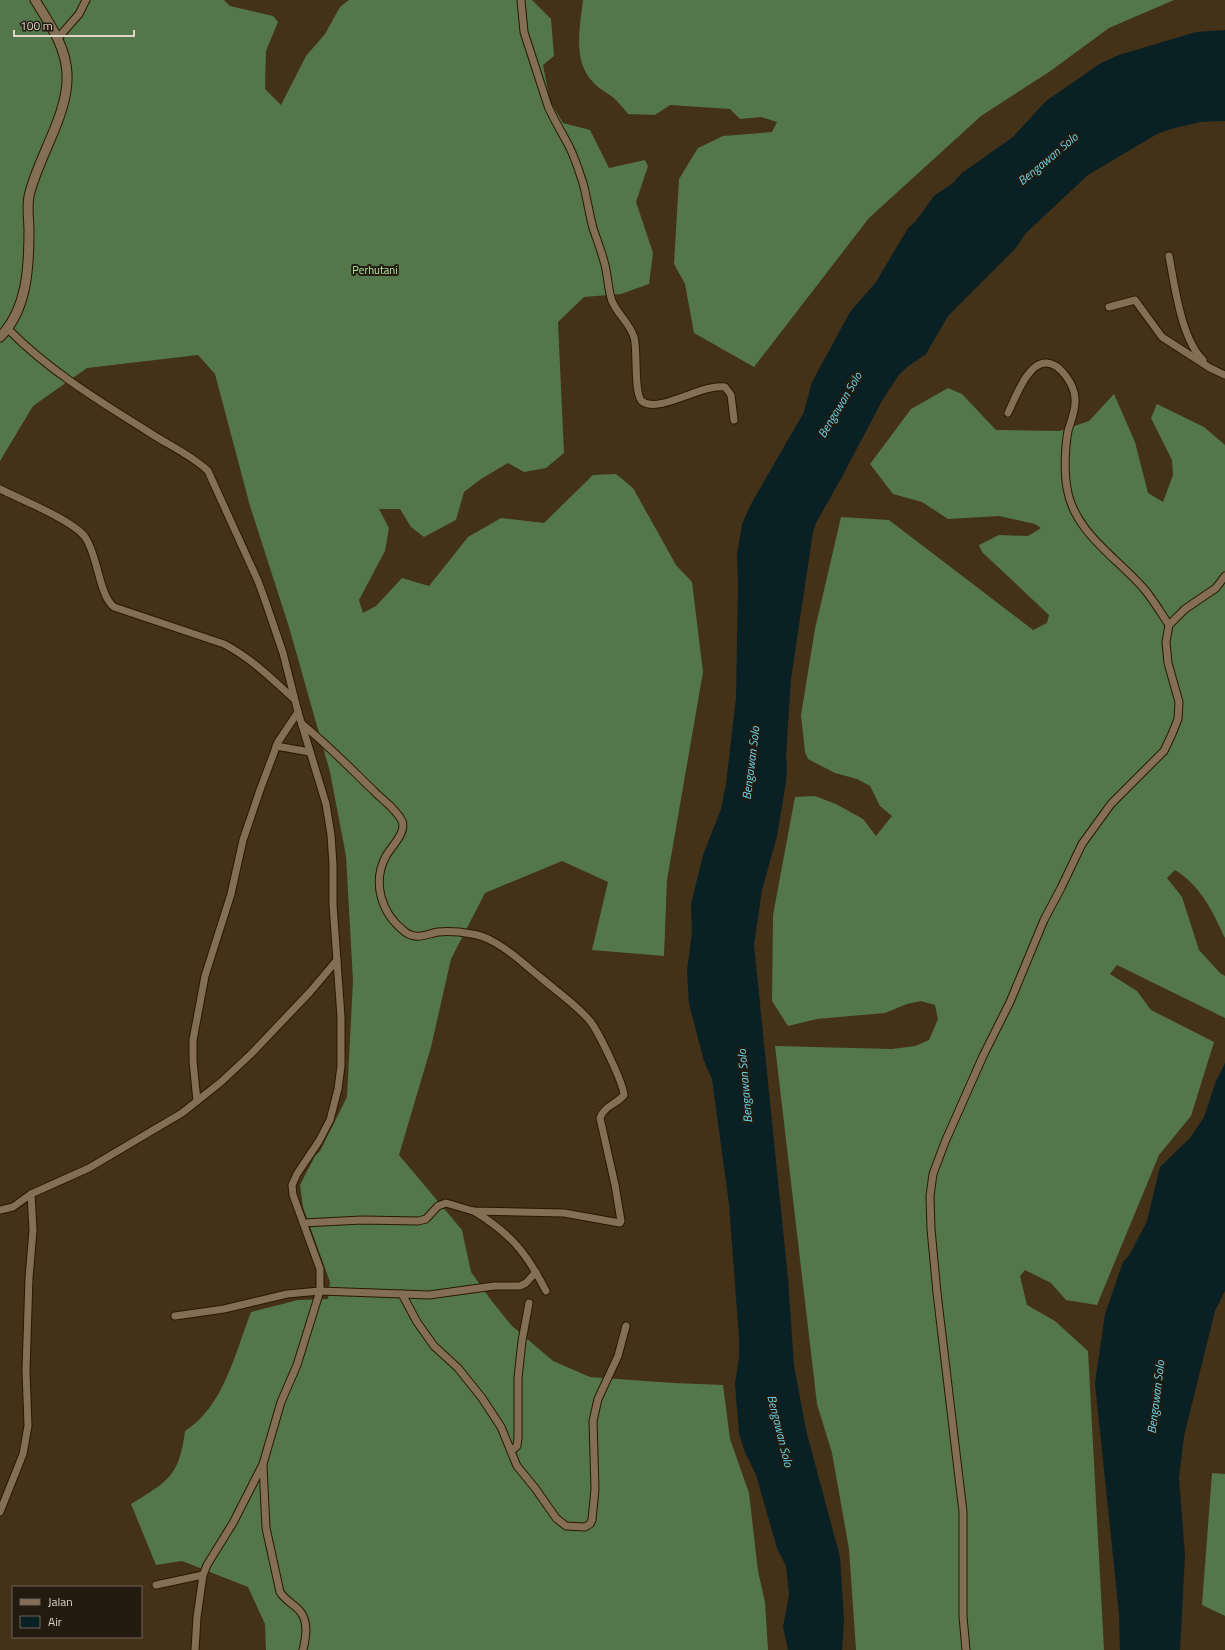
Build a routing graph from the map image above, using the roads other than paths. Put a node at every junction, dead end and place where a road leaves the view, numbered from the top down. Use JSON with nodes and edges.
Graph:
{"nodes":[{"id":1,"x":35,"y":0,"type":"edge"},
{"id":2,"x":86,"y":0,"type":"edge"},
{"id":3,"x":521,"y":0,"type":"edge"},
{"id":4,"x":58,"y":38,"type":"junction"},
{"id":5,"x":1169,"y":256,"type":"dead end"},
{"id":6,"x":1110,"y":307,"type":"dead end"},
{"id":7,"x":8,"y":329,"type":"junction"},
{"id":8,"x":0,"y":337,"type":"edge"},
{"id":9,"x":1210,"y":368,"type":"junction"},
{"id":10,"x":1225,"y":376,"type":"edge"},
{"id":11,"x":1008,"y":413,"type":"dead end"},
{"id":12,"x":734,"y":420,"type":"dead end"},
{"id":13,"x":0,"y":489,"type":"edge"},
{"id":14,"x":1225,"y":576,"type":"edge"},
{"id":15,"x":1169,"y":625,"type":"junction"},
{"id":16,"x":294,"y":699,"type":"junction"},
{"id":17,"x":298,"y":712,"type":"junction"},
{"id":18,"x":302,"y":724,"type":"junction"},
{"id":19,"x":276,"y":746,"type":"junction"},
{"id":20,"x":310,"y":752,"type":"junction"},
{"id":21,"x":337,"y":960,"type":"junction"},
{"id":22,"x":197,"y":1101,"type":"junction"},
{"id":23,"x":31,"y":1194,"type":"junction"},
{"id":24,"x":0,"y":1210,"type":"edge"},
{"id":25,"x":473,"y":1211,"type":"junction"},
{"id":26,"x":303,"y":1223,"type":"junction"},
{"id":27,"x":536,"y":1272,"type":"junction"},
{"id":28,"x":320,"y":1291,"type":"junction"},
{"id":29,"x":546,"y":1291,"type":"dead end"},
{"id":30,"x":402,"y":1294,"type":"junction"},
{"id":31,"x":529,"y":1303,"type":"dead end"},
{"id":32,"x":176,"y":1316,"type":"dead end"},
{"id":33,"x":626,"y":1326,"type":"dead end"},
{"id":34,"x":511,"y":1452,"type":"junction"},
{"id":35,"x":262,"y":1464,"type":"junction"},
{"id":36,"x":0,"y":1512,"type":"edge"},
{"id":37,"x":203,"y":1575,"type":"junction"},
{"id":38,"x":156,"y":1585,"type":"dead end"},
{"id":39,"x":195,"y":1650,"type":"edge"},
{"id":40,"x":303,"y":1650,"type":"edge"},
{"id":41,"x":966,"y":1650,"type":"edge"}],
"edges":[{"from":1,"to":4,"type":"street"},
{"from":2,"to":4,"type":"street"},
{"from":3,"to":12,"type":"street"},
{"from":4,"to":7,"type":"street"},
{"from":5,"to":9,"type":"street"},
{"from":6,"to":9,"type":"street"},
{"from":7,"to":8,"type":"street"},
{"from":7,"to":16,"type":"street"},
{"from":9,"to":10,"type":"street"},
{"from":11,"to":15,"type":"street"},
{"from":13,"to":16,"type":"street"},
{"from":14,"to":15,"type":"street"},
{"from":15,"to":41,"type":"street"},
{"from":16,"to":17,"type":"street"},
{"from":17,"to":18,"type":"street"},
{"from":17,"to":19,"type":"street"},
{"from":18,"to":20,"type":"street"},
{"from":18,"to":25,"type":"street"},
{"from":19,"to":20,"type":"street"},
{"from":19,"to":22,"type":"street"},
{"from":20,"to":21,"type":"street"},
{"from":21,"to":22,"type":"street"},
{"from":21,"to":26,"type":"street"},
{"from":22,"to":23,"type":"street"},
{"from":23,"to":24,"type":"street"},
{"from":23,"to":36,"type":"street"},
{"from":25,"to":26,"type":"street"},
{"from":25,"to":27,"type":"street"},
{"from":26,"to":28,"type":"street"},
{"from":27,"to":29,"type":"street"},
{"from":27,"to":30,"type":"street"},
{"from":28,"to":30,"type":"street"},
{"from":28,"to":32,"type":"street"},
{"from":28,"to":35,"type":"street"},
{"from":30,"to":34,"type":"street"},
{"from":31,"to":34,"type":"street"},
{"from":33,"to":34,"type":"street"},
{"from":35,"to":37,"type":"street"},
{"from":35,"to":40,"type":"street"},
{"from":37,"to":38,"type":"street"},
{"from":37,"to":39,"type":"street"}]}
